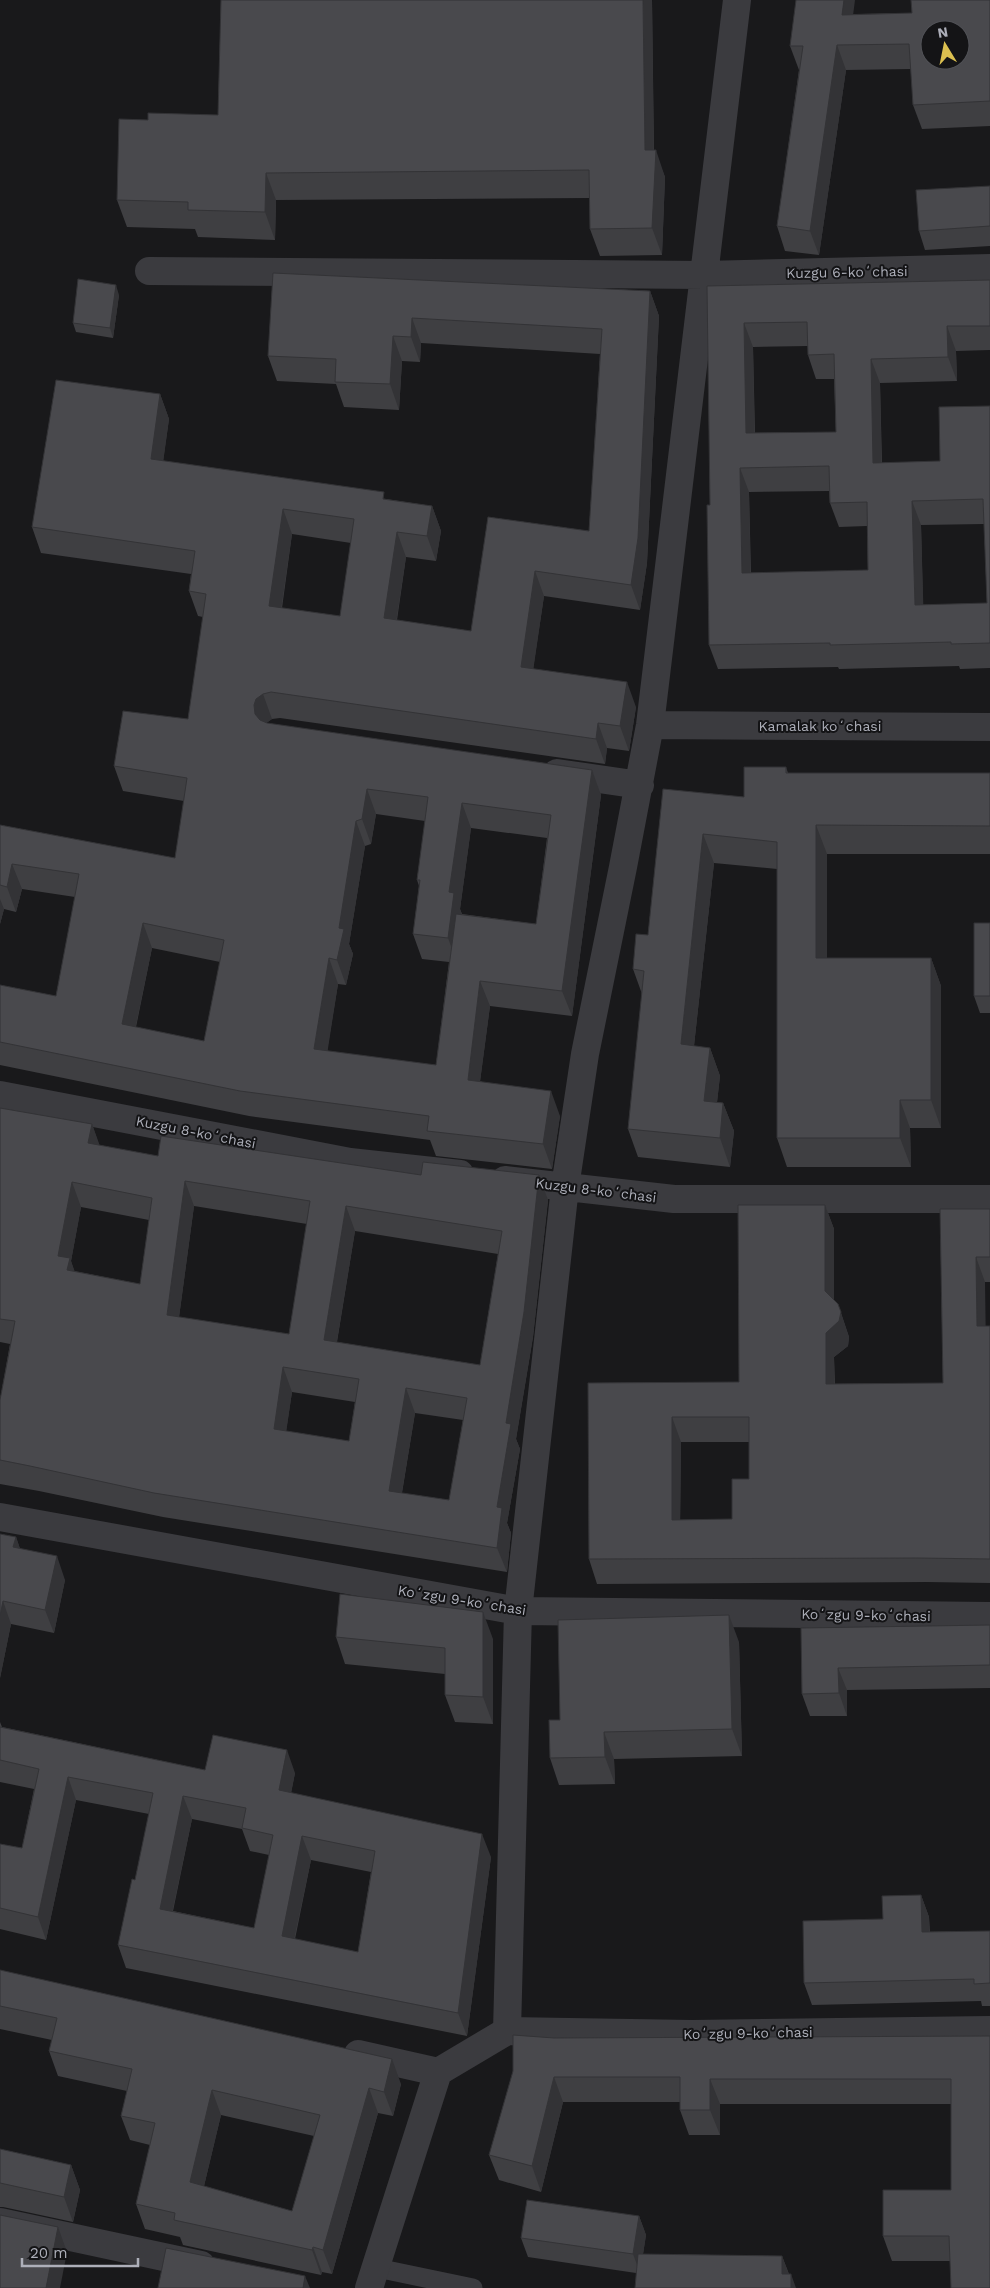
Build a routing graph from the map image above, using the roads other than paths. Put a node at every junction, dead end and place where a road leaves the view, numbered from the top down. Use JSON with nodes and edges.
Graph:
{"nodes":[{"id":1,"x":737,"y":0,"type":"edge"},
{"id":2,"x":990,"y":268,"type":"edge"},
{"id":3,"x":149,"y":271,"type":"dead end"},
{"id":4,"x":705,"y":276,"type":"junction"},
{"id":5,"x":650,"y":725,"type":"junction"},
{"id":6,"x":990,"y":727,"type":"edge"},
{"id":7,"x":532,"y":769,"type":"edge"},
{"id":8,"x":640,"y":785,"type":"junction"},
{"id":9,"x":0,"y":1095,"type":"edge"},
{"id":10,"x":565,"y":1186,"type":"junction"},
{"id":11,"x":990,"y":1199,"type":"edge"},
{"id":12,"x":0,"y":1517,"type":"edge"},
{"id":13,"x":518,"y":1611,"type":"junction"},
{"id":14,"x":990,"y":1616,"type":"edge"},
{"id":15,"x":990,"y":2030,"type":"edge"},
{"id":16,"x":507,"y":2031,"type":"junction"},
{"id":17,"x":331,"y":2048,"type":"edge"},
{"id":18,"x":438,"y":2072,"type":"junction"},
{"id":19,"x":0,"y":2222,"type":"edge"},
{"id":20,"x":225,"y":2270,"type":"edge"},
{"id":21,"x":373,"y":2278,"type":"edge"},
{"id":22,"x":473,"y":2288,"type":"edge"}],
"edges":[{"from":1,"to":4,"type":"street"},
{"from":2,"to":4,"type":"street","name":"Kuzgu 6-koʻchasi"},
{"from":3,"to":4,"type":"street","name":"Kuzgu 6-koʻchasi"},
{"from":4,"to":5,"type":"street"},
{"from":5,"to":6,"type":"street","name":"Kamalak koʻchasi"},
{"from":5,"to":8,"type":"street"},
{"from":7,"to":8,"type":"street"},
{"from":8,"to":10,"type":"street"},
{"from":9,"to":10,"type":"street","name":"Kuzgu 8-koʻchasi"},
{"from":10,"to":11,"type":"street","name":"Kuzgu 8-koʻchasi"},
{"from":10,"to":13,"type":"street"},
{"from":12,"to":13,"type":"street","name":"Koʻzgu 9-koʻchasi"},
{"from":13,"to":14,"type":"street","name":"Koʻzgu 9-koʻchasi"},
{"from":13,"to":16,"type":"street"},
{"from":15,"to":16,"type":"street","name":"Koʻzgu 9-koʻchasi"},
{"from":16,"to":18,"type":"street"},
{"from":17,"to":18,"type":"street"},
{"from":18,"to":21,"type":"street"},
{"from":19,"to":20,"type":"street"},
{"from":21,"to":22,"type":"lane"}]}
